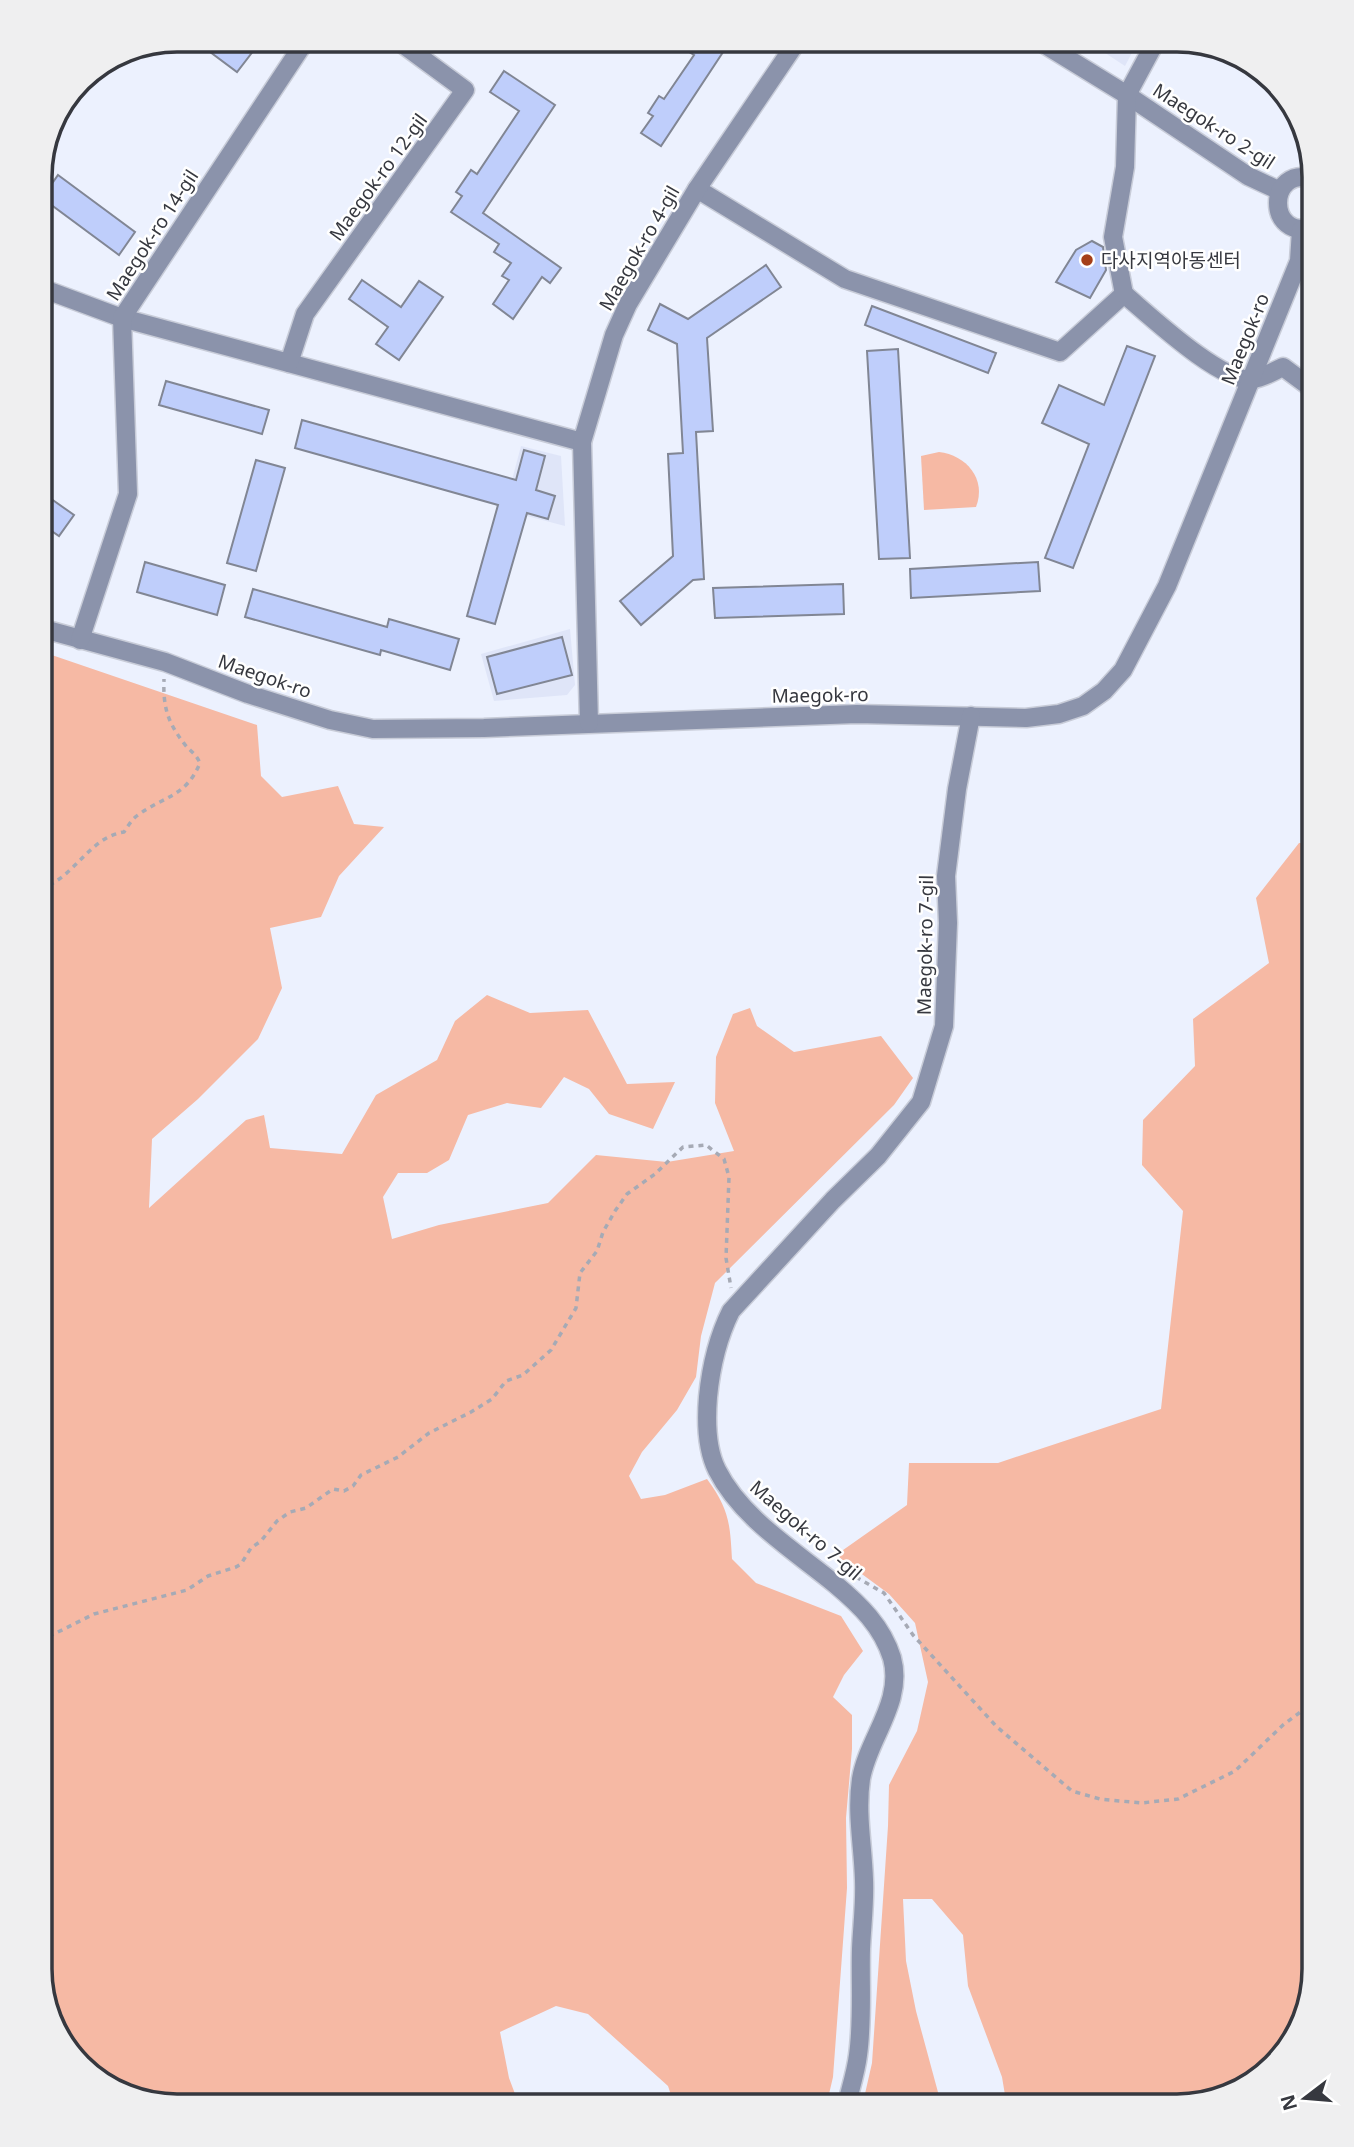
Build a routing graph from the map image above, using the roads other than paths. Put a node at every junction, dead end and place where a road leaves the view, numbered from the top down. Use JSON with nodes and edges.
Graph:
{"nodes":[{"id":1,"x":298,"y":52,"type":"edge"},
{"id":2,"x":414,"y":52,"type":"edge"},
{"id":3,"x":789,"y":53,"type":"edge"},
{"id":4,"x":1058,"y":53,"type":"edge"},
{"id":5,"x":1150,"y":53,"type":"edge"},
{"id":6,"x":1127,"y":95,"type":"junction"},
{"id":7,"x":1302,"y":177,"type":"edge"},
{"id":8,"x":697,"y":190,"type":"junction"},
{"id":9,"x":1280,"y":191,"type":"junction"},
{"id":10,"x":1302,"y":228,"type":"edge"},
{"id":11,"x":1302,"y":247,"type":"edge"},
{"id":12,"x":53,"y":293,"type":"edge"},
{"id":13,"x":1124,"y":294,"type":"junction"},
{"id":14,"x":122,"y":318,"type":"junction"},
{"id":15,"x":289,"y":363,"type":"junction"},
{"id":16,"x":1251,"y":380,"type":"junction"},
{"id":17,"x":1302,"y":381,"type":"edge"},
{"id":18,"x":582,"y":442,"type":"junction"},
{"id":19,"x":53,"y":632,"type":"edge"},
{"id":20,"x":80,"y":640,"type":"junction"},
{"id":21,"x":971,"y":716,"type":"junction"},
{"id":22,"x":589,"y":723,"type":"junction"},
{"id":23,"x":849,"y":2094,"type":"edge"}],
"edges":[{"from":1,"to":14,"type":"street","name":"Maegok-ro 14-gil"},
{"from":2,"to":15,"type":"street","name":"Maegok-ro 12-gil"},
{"from":3,"to":8,"type":"street"},
{"from":4,"to":6,"type":"street","name":"Maegok-ro 2-gil"},
{"from":5,"to":6,"type":"street","name":"Maegok-ro 2-gil"},
{"from":6,"to":9,"type":"street","name":"Maegok-ro 2-gil"},
{"from":6,"to":13,"type":"street"},
{"from":7,"to":9,"type":"street"},
{"from":8,"to":13,"type":"street","name":"Maegok-ro 4-gil"},
{"from":8,"to":18,"type":"street","name":"Maegok-ro 4-gil"},
{"from":9,"to":10,"type":"street"},
{"from":11,"to":16,"type":"street","name":"Maegok-ro"},
{"from":12,"to":14,"type":"street"},
{"from":13,"to":16,"type":"street"},
{"from":14,"to":15,"type":"street"},
{"from":14,"to":20,"type":"street","name":"Maegok-ro 14-gil"},
{"from":15,"to":18,"type":"street"},
{"from":16,"to":17,"type":"street"},
{"from":16,"to":21,"type":"street","name":"Maegok-ro"},
{"from":18,"to":22,"type":"street","name":"Maegok-ro 4-gil"},
{"from":19,"to":20,"type":"street","name":"Maegok-ro"},
{"from":20,"to":22,"type":"street","name":"Maegok-ro"},
{"from":21,"to":22,"type":"street","name":"Maegok-ro"},
{"from":21,"to":23,"type":"street","name":"Maegok-ro 7-gil"}]}
